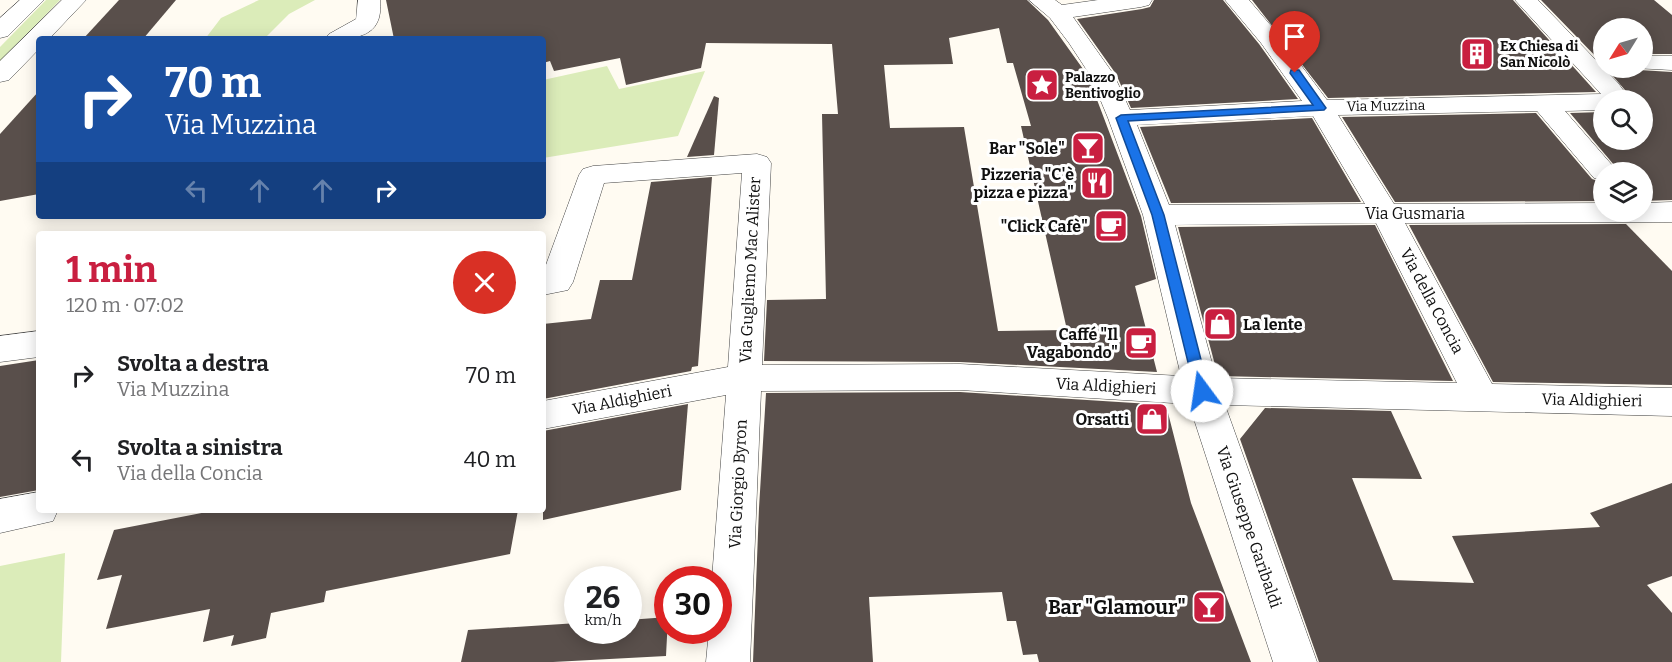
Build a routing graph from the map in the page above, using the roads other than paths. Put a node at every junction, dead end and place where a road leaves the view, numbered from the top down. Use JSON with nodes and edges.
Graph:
{"nodes":[{"id":1,"x":33,"y":0,"type":"edge"},
{"id":2,"x":75,"y":0,"type":"edge"},
{"id":3,"x":369,"y":0,"type":"edge"},
{"id":4,"x":1141,"y":0,"type":"edge"},
{"id":5,"x":1236,"y":0,"type":"edge"},
{"id":6,"x":1526,"y":0,"type":"edge"},
{"id":7,"x":1049,"y":7,"type":"edge"},
{"id":8,"x":1,"y":29,"type":"edge"},
{"id":9,"x":39,"y":36,"type":"edge"},
{"id":10,"x":342,"y":36,"type":"edge"},
{"id":11,"x":36,"y":39,"type":"edge"},
{"id":12,"x":1593,"y":60,"type":"edge"},
{"id":13,"x":1653,"y":63,"type":"edge"},
{"id":14,"x":1672,"y":63,"type":"edge"},
{"id":15,"x":36,"y":68,"type":"edge"},
{"id":16,"x":3,"y":72,"type":"edge"},
{"id":17,"x":1543,"y":102,"type":"junction"},
{"id":18,"x":1593,"y":102,"type":"edge"},
{"id":19,"x":1321,"y":108,"type":"junction"},
{"id":20,"x":1121,"y":118,"type":"junction"},
{"id":21,"x":1595,"y":162,"type":"edge"},
{"id":22,"x":1593,"y":212,"type":"edge"},
{"id":23,"x":1653,"y":212,"type":"edge"},
{"id":24,"x":1672,"y":212,"type":"edge"},
{"id":25,"x":1386,"y":213,"type":"junction"},
{"id":26,"x":1158,"y":215,"type":"junction"},
{"id":27,"x":546,"y":284,"type":"edge"},
{"id":28,"x":36,"y":345,"type":"edge"},
{"id":29,"x":0,"y":349,"type":"edge"},
{"id":30,"x":744,"y":378,"type":"junction"},
{"id":31,"x":1202,"y":391,"type":"junction"},
{"id":32,"x":1482,"y":398,"type":"junction"},
{"id":33,"x":1672,"y":402,"type":"edge"},
{"id":34,"x":546,"y":414,"type":"edge"},
{"id":35,"x":36,"y":510,"type":"edge"},
{"id":36,"x":0,"y":516,"type":"edge"},
{"id":37,"x":728,"y":662,"type":"edge"},
{"id":38,"x":1295,"y":662,"type":"edge"}],
"edges":[{"from":1,"to":8,"type":"street"},
{"from":2,"to":9,"type":"street"},
{"from":3,"to":10,"type":"street"},
{"from":4,"to":7,"type":"street"},
{"from":5,"to":19,"type":"street","name":"Via della Concia"},
{"from":6,"to":12,"type":"street"},
{"from":7,"to":20,"type":"street","name":"Via Giuseppe Garibaldi"},
{"from":11,"to":16,"type":"street"},
{"from":13,"to":14,"type":"street"},
{"from":15,"to":16,"type":"street"},
{"from":17,"to":18,"type":"street","name":"Via Muzzina"},
{"from":17,"to":19,"type":"street","name":"Via Muzzina"},
{"from":17,"to":21,"type":"street"},
{"from":19,"to":20,"type":"street","name":"Via Muzzina"},
{"from":19,"to":25,"type":"street","name":"Via della Concia"},
{"from":20,"to":26,"type":"street","name":"Via Giuseppe Garibaldi"},
{"from":22,"to":25,"type":"street","name":"Via Gusmaria"},
{"from":23,"to":24,"type":"street","name":"Via Gusmaria"},
{"from":25,"to":26,"type":"street","name":"Via Gusmaria"},
{"from":25,"to":32,"type":"street","name":"Via della Concia"},
{"from":26,"to":31,"type":"street","name":"Via Giuseppe Garibaldi"},
{"from":27,"to":30,"type":"street","name":"Via Gugliemo Mac Alister"},
{"from":28,"to":29,"type":"street"},
{"from":30,"to":31,"type":"street","name":"Via Aldighieri"},
{"from":30,"to":34,"type":"street","name":"Via Aldighieri"},
{"from":30,"to":37,"type":"street","name":"Via Giorgio Byron"},
{"from":31,"to":32,"type":"street","name":"Via Aldighieri"},
{"from":31,"to":38,"type":"street","name":"Via Giuseppe Garibaldi"},
{"from":32,"to":33,"type":"street","name":"Via Aldighieri"},
{"from":35,"to":36,"type":"street"}]}
